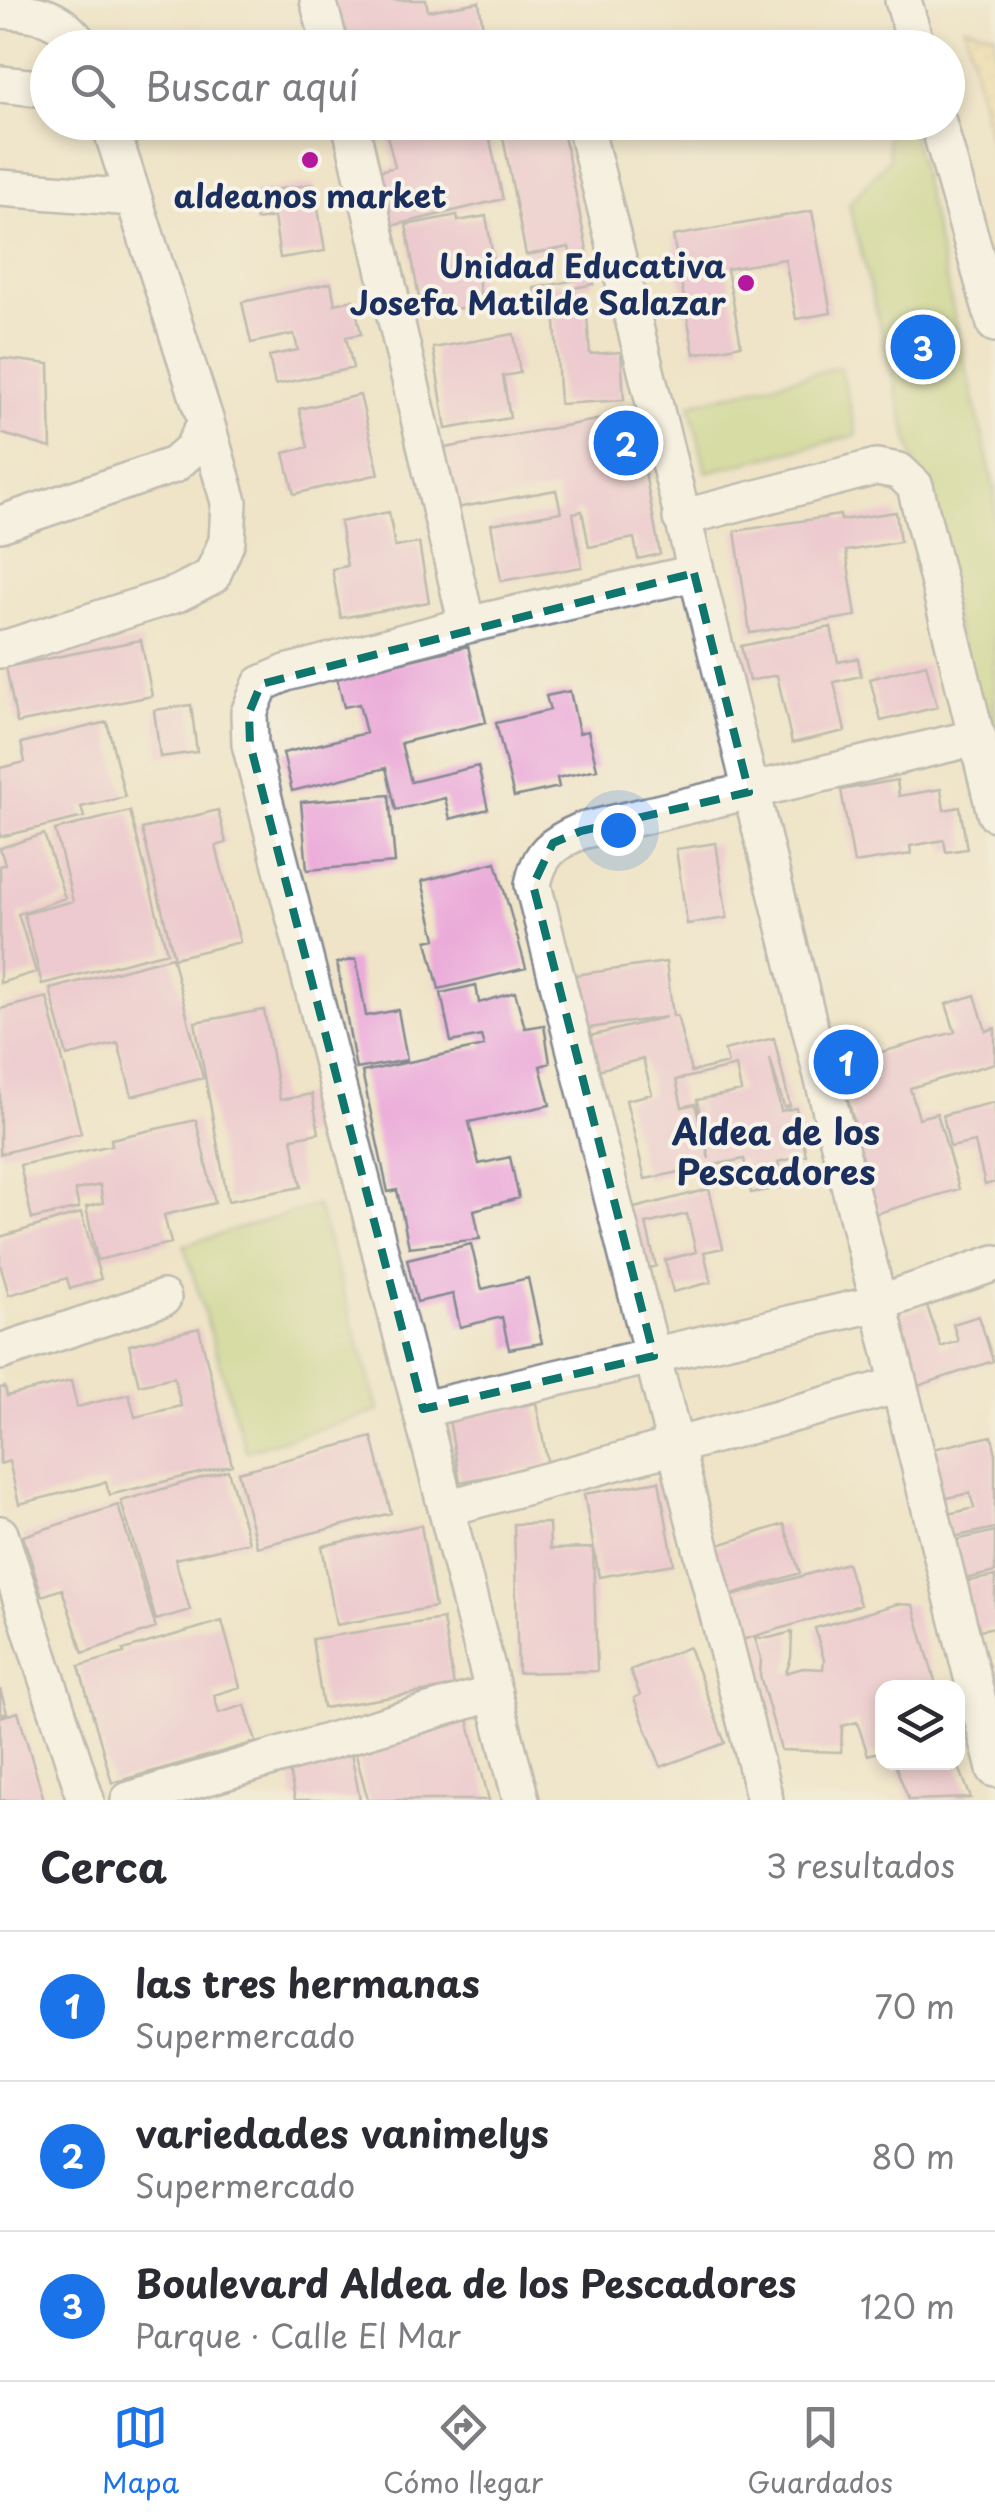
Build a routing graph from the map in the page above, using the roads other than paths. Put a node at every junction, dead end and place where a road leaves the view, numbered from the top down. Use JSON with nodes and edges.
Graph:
{"nodes":[{"id":1,"x":318,"y":0,"type":"edge"},
{"id":2,"x":903,"y":0,"type":"edge"},
{"id":3,"x":0,"y":10,"type":"edge"},
{"id":4,"x":68,"y":30,"type":"edge"},
{"id":5,"x":326,"y":30,"type":"edge"},
{"id":6,"x":911,"y":30,"type":"edge"},
{"id":7,"x":0,"y":84,"type":"edge"},
{"id":8,"x":30,"y":87,"type":"edge"},
{"id":9,"x":114,"y":140,"type":"edge"},
{"id":10,"x":354,"y":140,"type":"edge"},
{"id":11,"x":588,"y":140,"type":"edge"},
{"id":12,"x":943,"y":140,"type":"edge"},
{"id":13,"x":0,"y":188,"type":"edge"},
{"id":14,"x":133,"y":198,"type":"junction"},
{"id":15,"x":995,"y":324,"type":"edge"},
{"id":16,"x":206,"y":422,"type":"junction"},
{"id":17,"x":681,"y":518,"type":"junction"},
{"id":18,"x":0,"y":524,"type":"edge"},
{"id":19,"x":694,"y":574,"type":"junction"},
{"id":20,"x":468,"y":626,"type":"junction"},
{"id":21,"x":0,"y":650,"type":"edge"},
{"id":22,"x":978,"y":737,"type":"junction"},
{"id":23,"x":749,"y":792,"type":"junction"},
{"id":24,"x":995,"y":813,"type":"edge"},
{"id":25,"x":995,"y":1264,"type":"edge"},
{"id":26,"x":163,"y":1298,"type":"dead end"},
{"id":27,"x":878,"y":1303,"type":"junction"},
{"id":28,"x":0,"y":1352,"type":"edge"},
{"id":29,"x":654,"y":1356,"type":"junction"},
{"id":30,"x":899,"y":1385,"type":"junction"},
{"id":31,"x":422,"y":1409,"type":"junction"},
{"id":32,"x":677,"y":1444,"type":"junction"},
{"id":33,"x":448,"y":1508,"type":"junction"},
{"id":34,"x":0,"y":1534,"type":"edge"},
{"id":35,"x":494,"y":1694,"type":"junction"},
{"id":36,"x":995,"y":1769,"type":"edge"},
{"id":37,"x":86,"y":1800,"type":"edge"},
{"id":38,"x":130,"y":1800,"type":"edge"},
{"id":39,"x":521,"y":1800,"type":"edge"},
{"id":40,"x":765,"y":1800,"type":"edge"}],
"edges":[{"from":1,"to":5,"type":"street"},
{"from":2,"to":6,"type":"street"},
{"from":3,"to":4,"type":"street"},
{"from":7,"to":8,"type":"street"},
{"from":9,"to":14,"type":"street"},
{"from":10,"to":20,"type":"street"},
{"from":11,"to":17,"type":"street"},
{"from":12,"to":15,"type":"street"},
{"from":13,"to":14,"type":"street"},
{"from":14,"to":16,"type":"street"},
{"from":16,"to":18,"type":"street"},
{"from":16,"to":21,"type":"street"},
{"from":17,"to":19,"type":"street"},
{"from":17,"to":22,"type":"street"},
{"from":19,"to":20,"type":"street"},
{"from":19,"to":23,"type":"street"},
{"from":20,"to":31,"type":"street"},
{"from":22,"to":23,"type":"street"},
{"from":22,"to":24,"type":"street"},
{"from":23,"to":27,"type":"street"},
{"from":23,"to":29,"type":"street"},
{"from":25,"to":27,"type":"street"},
{"from":26,"to":28,"type":"street"},
{"from":27,"to":29,"type":"street"},
{"from":27,"to":30,"type":"street"},
{"from":29,"to":31,"type":"street"},
{"from":29,"to":32,"type":"street"},
{"from":30,"to":32,"type":"street"},
{"from":30,"to":36,"type":"street"},
{"from":31,"to":33,"type":"street"},
{"from":32,"to":33,"type":"street"},
{"from":32,"to":40,"type":"street"},
{"from":33,"to":35,"type":"street"},
{"from":34,"to":37,"type":"street"},
{"from":35,"to":38,"type":"street"},
{"from":35,"to":39,"type":"street"}]}
